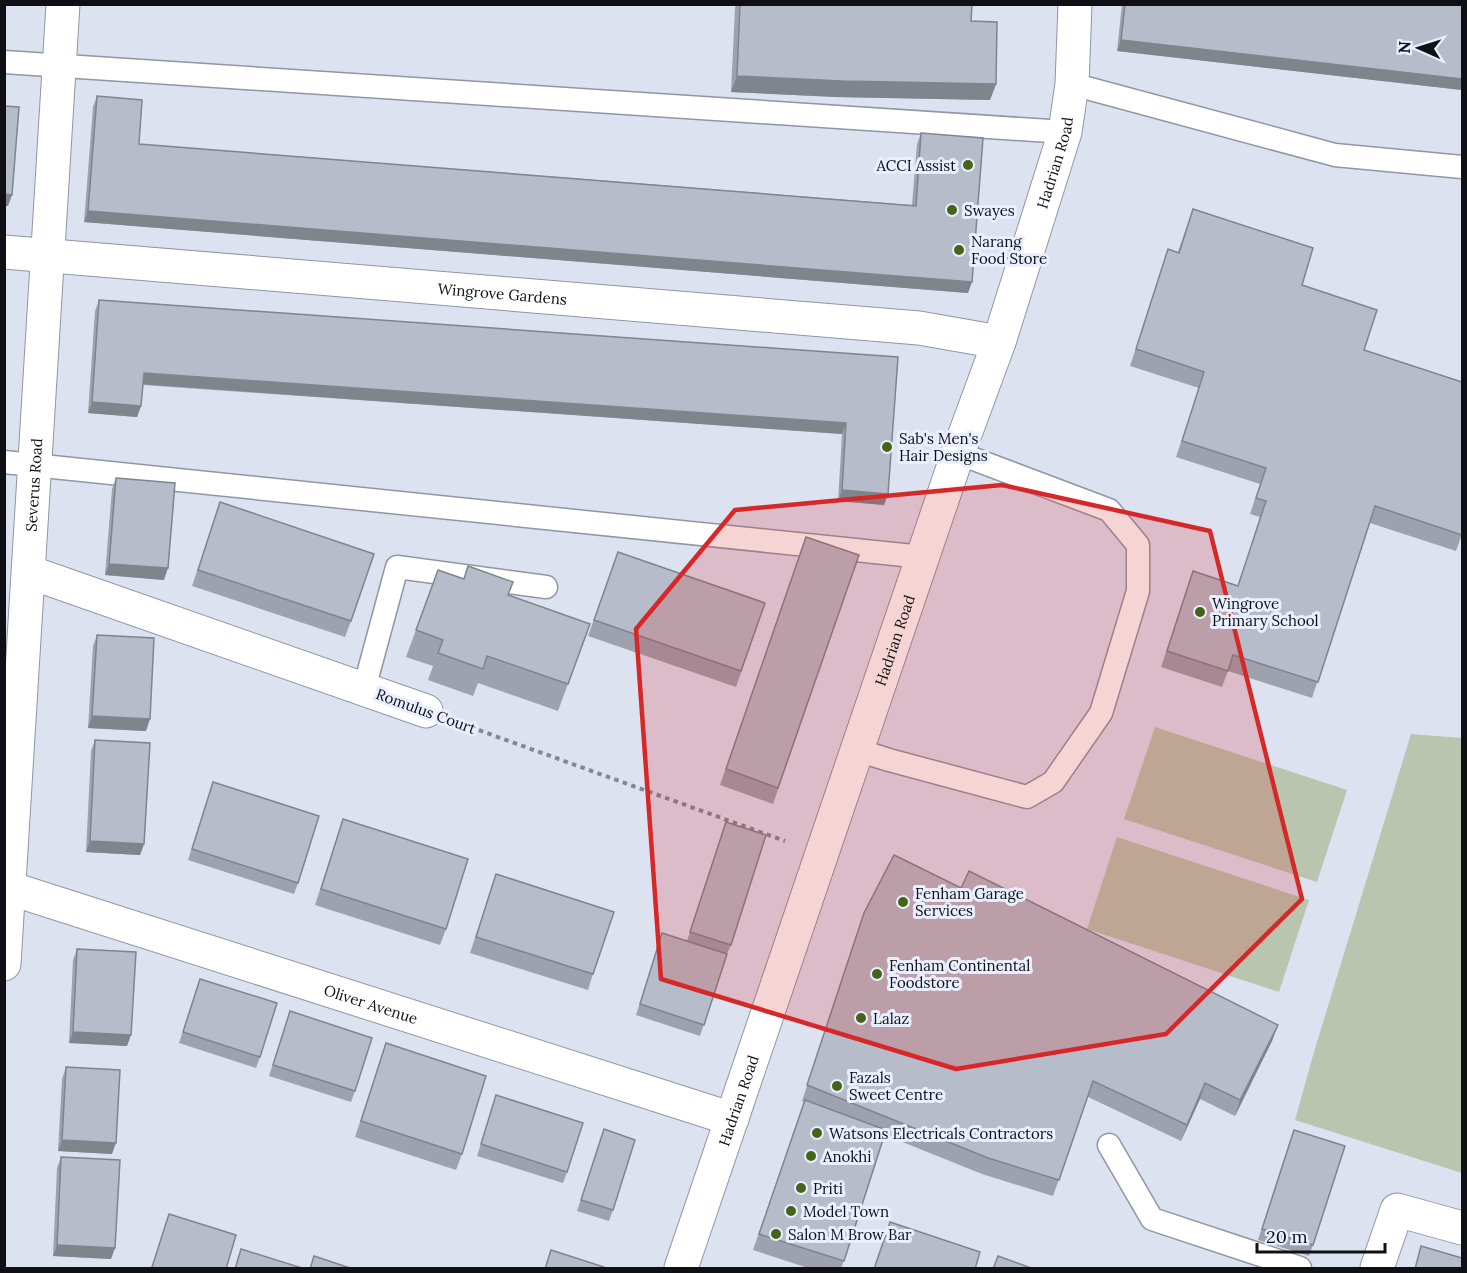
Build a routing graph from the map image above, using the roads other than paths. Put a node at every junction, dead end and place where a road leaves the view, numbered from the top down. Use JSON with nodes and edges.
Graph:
{"nodes":[{"id":1,"x":63,"y":4,"type":"edge"},
{"id":2,"x":1075,"y":4,"type":"edge"},
{"id":3,"x":4,"y":63,"type":"edge"},
{"id":4,"x":59,"y":67,"type":"junction"},
{"id":5,"x":1072,"y":84,"type":"junction"},
{"id":6,"x":1065,"y":132,"type":"junction"},
{"id":7,"x":1462,"y":167,"type":"edge"},
{"id":8,"x":4,"y":252,"type":"edge"},
{"id":9,"x":48,"y":254,"type":"junction"},
{"id":10,"x":999,"y":342,"type":"junction"},
{"id":11,"x":958,"y":453,"type":"junction"},
{"id":12,"x":20,"y":464,"type":"edge"},
{"id":13,"x":923,"y":557,"type":"junction"},
{"id":14,"x":28,"y":572,"type":"junction"},
{"id":15,"x":546,"y":587,"type":"dead end"},
{"id":16,"x":13,"y":666,"type":"edge"},
{"id":17,"x":364,"y":689,"type":"junction"},
{"id":18,"x":426,"y":711,"type":"road end"},
{"id":19,"x":857,"y":750,"type":"junction"},
{"id":20,"x":9,"y":888,"type":"junction"},
{"id":21,"x":4,"y":964,"type":"edge"},
{"id":22,"x":732,"y":1119,"type":"junction"},
{"id":23,"x":1109,"y":1145,"type":"dead end"},
{"id":24,"x":1462,"y":1228,"type":"edge"},
{"id":25,"x":681,"y":1269,"type":"edge"},
{"id":26,"x":1300,"y":1269,"type":"edge"},
{"id":27,"x":1377,"y":1269,"type":"edge"}],
"edges":[{"from":1,"to":4,"type":"street","name":"Severus Road"},
{"from":2,"to":5,"type":"street","name":"Hadrian Road"},
{"from":3,"to":4,"type":"lane"},
{"from":4,"to":6,"type":"lane"},
{"from":4,"to":9,"type":"street","name":"Severus Road"},
{"from":5,"to":6,"type":"street","name":"Hadrian Road"},
{"from":5,"to":7,"type":"lane"},
{"from":6,"to":10,"type":"street","name":"Hadrian Road"},
{"from":8,"to":9,"type":"street","name":"Wingrove Gardens"},
{"from":9,"to":10,"type":"street","name":"Wingrove Gardens"},
{"from":9,"to":12,"type":"street","name":"Severus Road"},
{"from":10,"to":11,"type":"street","name":"Hadrian Road"},
{"from":11,"to":13,"type":"street","name":"Hadrian Road"},
{"from":11,"to":19,"type":"lane"},
{"from":12,"to":13,"type":"lane"},
{"from":12,"to":14,"type":"street","name":"Severus Road"},
{"from":13,"to":19,"type":"street","name":"Hadrian Road"},
{"from":14,"to":16,"type":"street","name":"Severus Road"},
{"from":14,"to":17,"type":"street","name":"Romulus Court"},
{"from":15,"to":17,"type":"lane"},
{"from":16,"to":20,"type":"street","name":"Severus Road"},
{"from":17,"to":18,"type":"street","name":"Romulus Court"},
{"from":19,"to":22,"type":"street","name":"Hadrian Road"},
{"from":20,"to":21,"type":"street","name":"Severus Road"},
{"from":20,"to":22,"type":"street","name":"Oliver Avenue"},
{"from":22,"to":25,"type":"street","name":"Hadrian Road"},
{"from":23,"to":26,"type":"lane"},
{"from":24,"to":27,"type":"street"}]}
